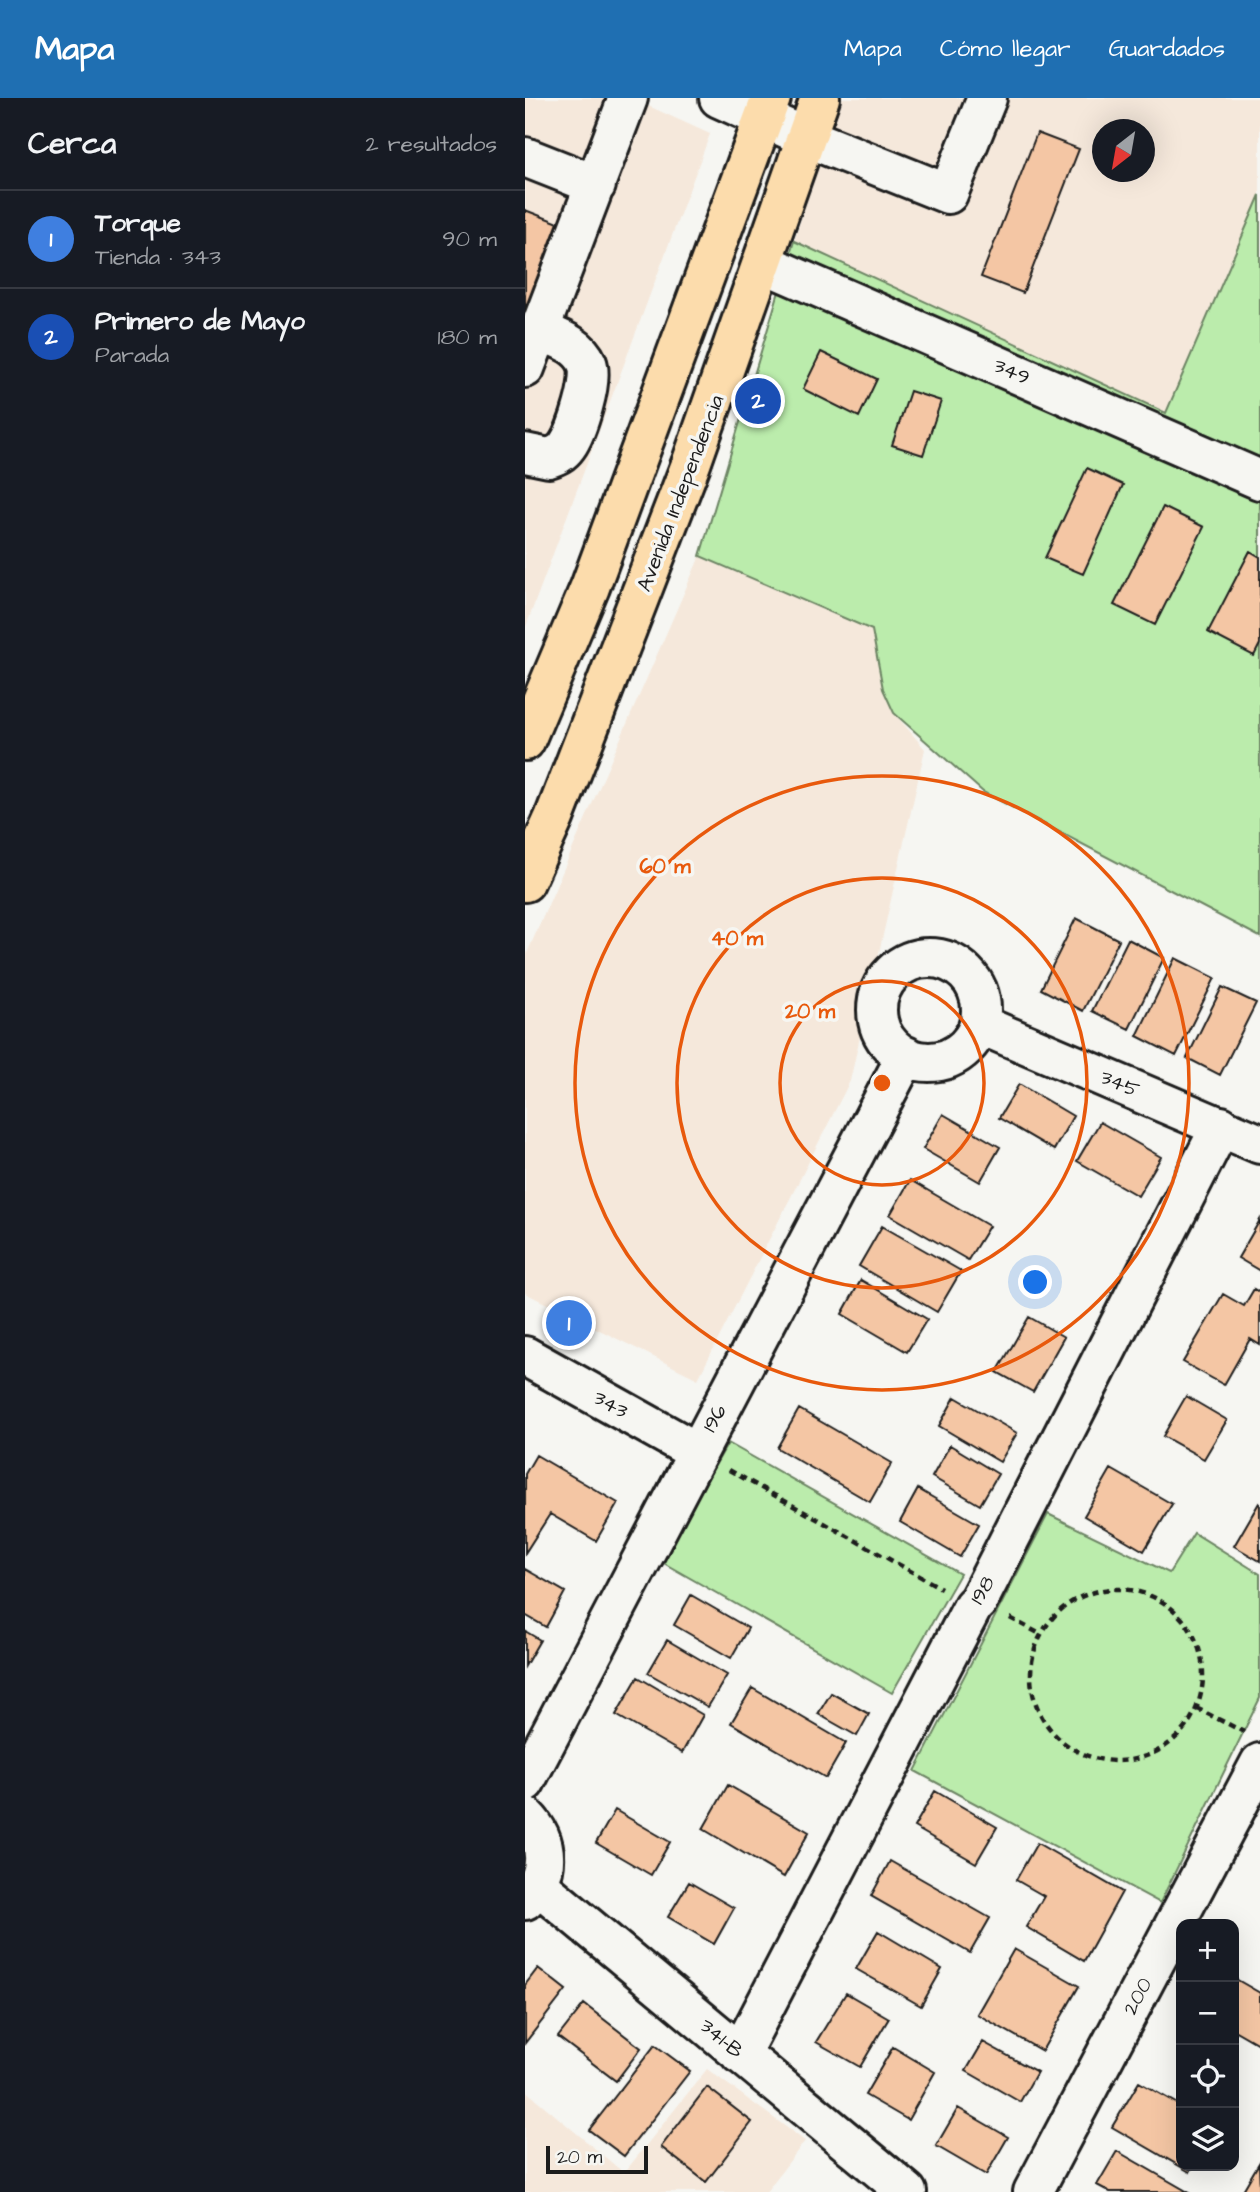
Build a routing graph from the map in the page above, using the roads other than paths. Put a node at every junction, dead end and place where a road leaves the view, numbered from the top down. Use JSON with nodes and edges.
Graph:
{"nodes":[{"id":1,"x":628,"y":98,"type":"edge"},
{"id":2,"x":719,"y":98,"type":"edge"},
{"id":3,"x":820,"y":98,"type":"edge"},
{"id":4,"x":987,"y":98,"type":"edge"},
{"id":5,"x":768,"y":108,"type":"edge"},
{"id":6,"x":808,"y":138,"type":"junction"},
{"id":7,"x":525,"y":157,"type":"edge"},
{"id":8,"x":596,"y":185,"type":"junction"},
{"id":9,"x":763,"y":263,"type":"junction"},
{"id":10,"x":539,"y":330,"type":"junction"},
{"id":11,"x":525,"y":368,"type":"edge"},
{"id":12,"x":525,"y":453,"type":"edge"},
{"id":13,"x":1260,"y":480,"type":"edge"},
{"id":14,"x":525,"y":741,"type":"edge"},
{"id":15,"x":525,"y":882,"type":"edge"},
{"id":16,"x":979,"y":1024,"type":"junction"},
{"id":17,"x":906,"y":1056,"type":"junction"},
{"id":18,"x":1221,"y":1126,"type":"junction"},
{"id":19,"x":1260,"y":1144,"type":"edge"},
{"id":20,"x":525,"y":1356,"type":"edge"},
{"id":21,"x":697,"y":1452,"type":"junction"},
{"id":22,"x":1255,"y":1749,"type":"edge"},
{"id":23,"x":525,"y":1782,"type":"edge"},
{"id":24,"x":525,"y":1816,"type":"edge"},
{"id":25,"x":532,"y":1893,"type":"edge"},
{"id":26,"x":740,"y":2054,"type":"junction"},
{"id":27,"x":907,"y":2192,"type":"edge"},
{"id":28,"x":1033,"y":2192,"type":"edge"}],
"edges":[{"from":1,"to":8,"type":"street"},
{"from":2,"to":5,"type":"street"},
{"from":3,"to":6,"type":"main road","name":"Avenida Independencia"},
{"from":4,"to":6,"type":"street"},
{"from":5,"to":6,"type":"street"},
{"from":5,"to":14,"type":"main road"},
{"from":6,"to":9,"type":"main road","name":"Avenida Independencia"},
{"from":7,"to":8,"type":"street"},
{"from":8,"to":10,"type":"street"},
{"from":9,"to":13,"type":"street","name":"349"},
{"from":9,"to":15,"type":"main road","name":"Avenida Independencia"},
{"from":10,"to":11,"type":"street"},
{"from":10,"to":12,"type":"street"},
{"from":16,"to":17,"type":"street"},
{"from":16,"to":17,"type":"street"},
{"from":16,"to":18,"type":"street","name":"345"},
{"from":17,"to":21,"type":"street","name":"196"},
{"from":18,"to":19,"type":"street","name":"345"},
{"from":18,"to":26,"type":"street","name":"198"},
{"from":20,"to":21,"type":"street","name":"343"},
{"from":21,"to":23,"type":"street","name":"196"},
{"from":22,"to":28,"type":"street","name":"200"},
{"from":24,"to":25,"type":"street"},
{"from":25,"to":26,"type":"street","name":"341-B"},
{"from":26,"to":27,"type":"street","name":"341-B"}]}
